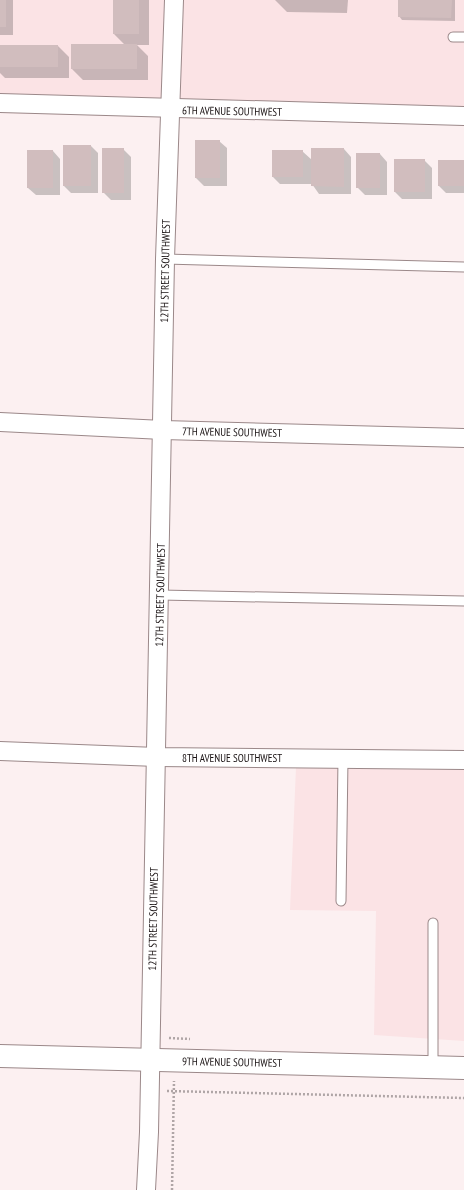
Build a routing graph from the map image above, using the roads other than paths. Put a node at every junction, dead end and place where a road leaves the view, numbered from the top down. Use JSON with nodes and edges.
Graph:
{"nodes":[{"id":1,"x":174,"y":0,"type":"edge"},
{"id":2,"x":453,"y":37,"type":"dead end"},
{"id":3,"x":464,"y":37,"type":"edge"},
{"id":4,"x":0,"y":103,"type":"edge"},
{"id":5,"x":170,"y":109,"type":"junction"},
{"id":6,"x":464,"y":116,"type":"edge"},
{"id":7,"x":165,"y":259,"type":"junction"},
{"id":8,"x":464,"y":267,"type":"edge"},
{"id":9,"x":0,"y":422,"type":"edge"},
{"id":10,"x":163,"y":430,"type":"junction"},
{"id":11,"x":464,"y":438,"type":"edge"},
{"id":12,"x":160,"y":595,"type":"junction"},
{"id":13,"x":464,"y":601,"type":"edge"},
{"id":14,"x":0,"y":751,"type":"edge"},
{"id":15,"x":157,"y":757,"type":"junction"},
{"id":16,"x":343,"y":759,"type":"junction"},
{"id":17,"x":464,"y":760,"type":"edge"},
{"id":18,"x":341,"y":901,"type":"dead end"},
{"id":19,"x":434,"y":923,"type":"dead end"},
{"id":20,"x":0,"y":1056,"type":"edge"},
{"id":21,"x":150,"y":1060,"type":"junction"},
{"id":22,"x":433,"y":1068,"type":"junction"},
{"id":23,"x":464,"y":1068,"type":"edge"},
{"id":24,"x":146,"y":1190,"type":"edge"}],
"edges":[{"from":1,"to":5,"type":"street","name":"12TH STREET SOUTHWEST"},
{"from":2,"to":3,"type":"lane"},
{"from":4,"to":5,"type":"street","name":"6TH AVENUE SOUTHWEST"},
{"from":5,"to":6,"type":"street","name":"6TH AVENUE SOUTHWEST"},
{"from":5,"to":7,"type":"street","name":"12TH STREET SOUTHWEST"},
{"from":7,"to":8,"type":"lane"},
{"from":7,"to":10,"type":"street","name":"12TH STREET SOUTHWEST"},
{"from":9,"to":10,"type":"street","name":"7TH AVENUE SOUTHWEST"},
{"from":10,"to":11,"type":"street","name":"7TH AVENUE SOUTHWEST"},
{"from":10,"to":12,"type":"street","name":"12TH STREET SOUTHWEST"},
{"from":12,"to":13,"type":"lane"},
{"from":12,"to":15,"type":"street","name":"12TH STREET SOUTHWEST"},
{"from":14,"to":15,"type":"street","name":"8TH AVENUE SOUTHWEST"},
{"from":15,"to":16,"type":"street","name":"8TH AVENUE SOUTHWEST"},
{"from":15,"to":21,"type":"street","name":"12TH STREET SOUTHWEST"},
{"from":16,"to":17,"type":"street","name":"8TH AVENUE SOUTHWEST"},
{"from":16,"to":18,"type":"lane"},
{"from":19,"to":22,"type":"lane"},
{"from":20,"to":21,"type":"street","name":"9TH AVENUE SOUTHWEST"},
{"from":21,"to":22,"type":"street","name":"9TH AVENUE SOUTHWEST"},
{"from":21,"to":24,"type":"street","name":"12TH STREET SOUTHWEST"},
{"from":22,"to":23,"type":"street","name":"9TH AVENUE SOUTHWEST"}]}
